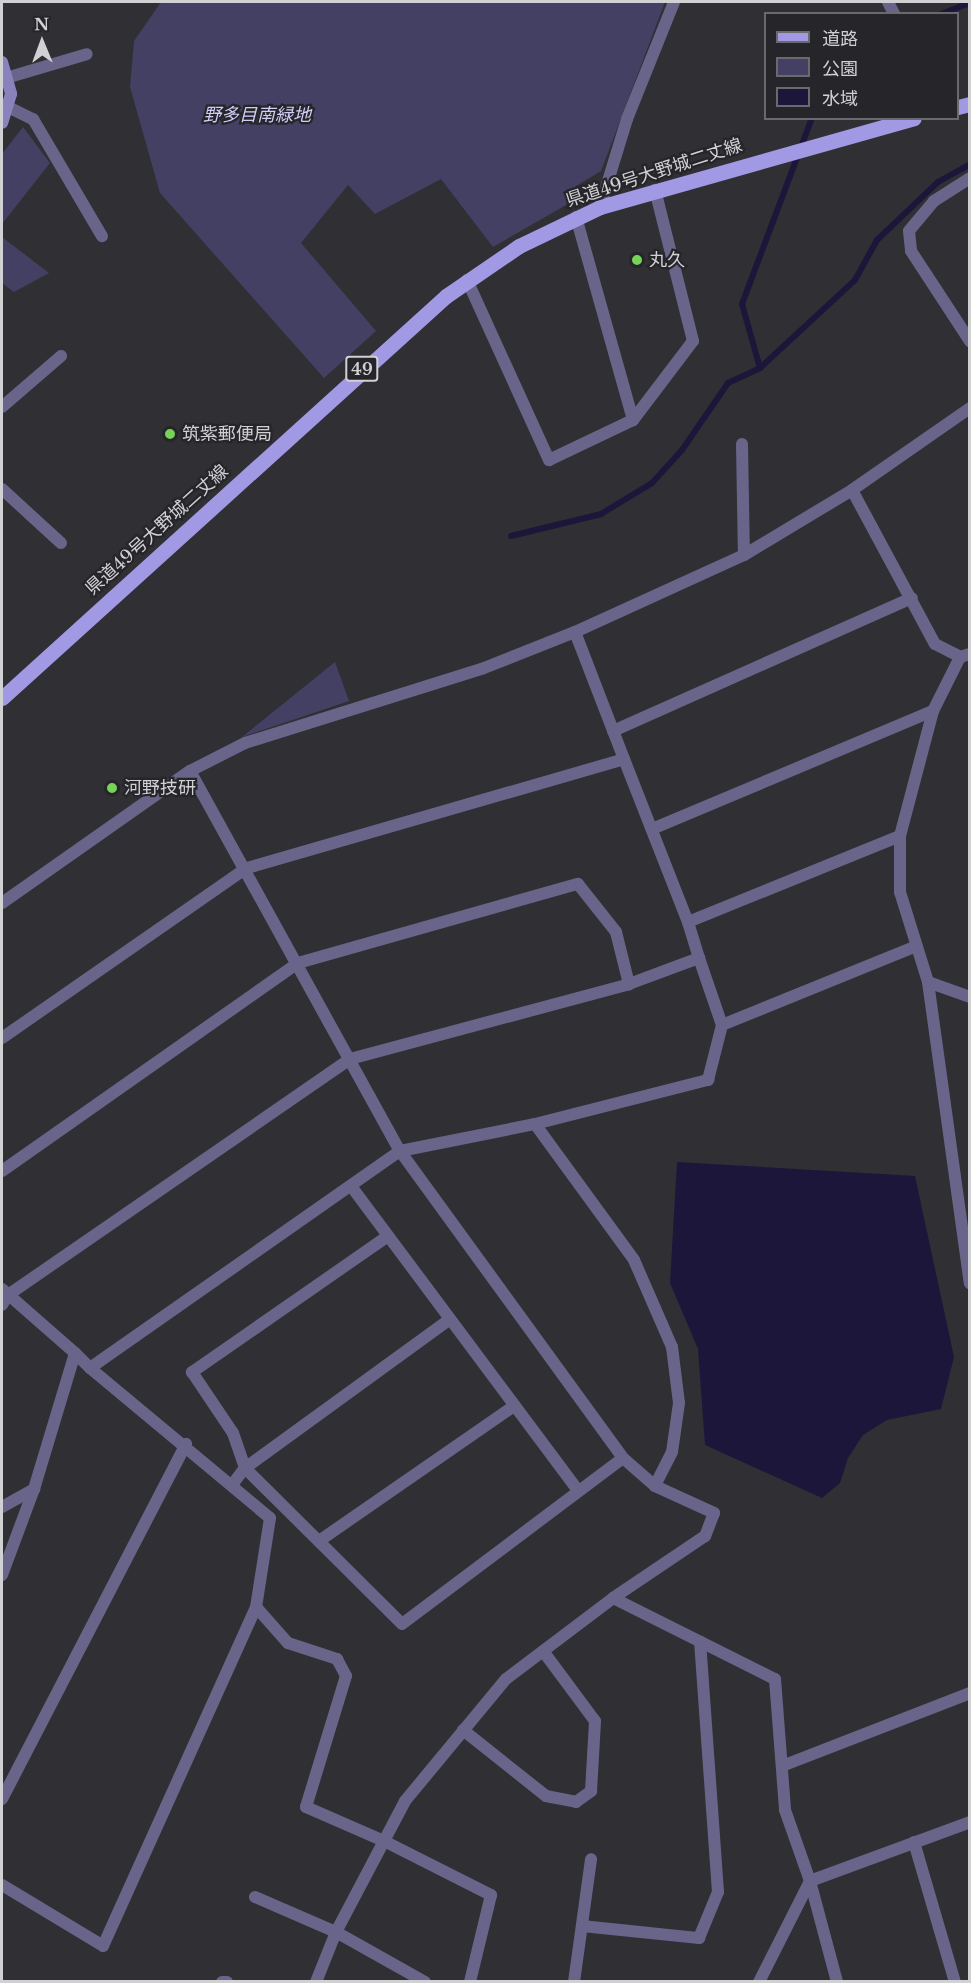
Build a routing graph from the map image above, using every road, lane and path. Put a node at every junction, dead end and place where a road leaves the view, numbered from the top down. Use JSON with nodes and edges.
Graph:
{"nodes":[{"id":1,"x":674,"y":2,"type":"edge"},
{"id":2,"x":87,"y":54,"type":"dead end"},
{"id":3,"x":2,"y":62,"type":"edge"},
{"id":4,"x":6,"y":78,"type":"junction"},
{"id":5,"x":8,"y":107,"type":"junction"},
{"id":6,"x":906,"y":120,"type":"edge"},
{"id":7,"x":2,"y":123,"type":"edge"},
{"id":8,"x":969,"y":178,"type":"edge"},
{"id":9,"x":656,"y":190,"type":"junction"},
{"id":10,"x":600,"y":207,"type":"junction"},
{"id":11,"x":576,"y":217,"type":"junction"},
{"id":12,"x":102,"y":236,"type":"dead end"},
{"id":13,"x":467,"y":279,"type":"junction"},
{"id":14,"x":969,"y":341,"type":"edge"},
{"id":15,"x":61,"y":356,"type":"dead end"},
{"id":16,"x":2,"y":407,"type":"edge"},
{"id":17,"x":969,"y":408,"type":"edge"},
{"id":18,"x":633,"y":420,"type":"junction"},
{"id":19,"x":742,"y":444,"type":"dead end"},
{"id":20,"x":2,"y":489,"type":"edge"},
{"id":21,"x":852,"y":490,"type":"junction"},
{"id":22,"x":61,"y":543,"type":"dead end"},
{"id":23,"x":744,"y":555,"type":"junction"},
{"id":24,"x":912,"y":598,"type":"junction"},
{"id":25,"x":575,"y":632,"type":"junction"},
{"id":26,"x":964,"y":655,"type":"edge"},
{"id":27,"x":2,"y":698,"type":"edge"},
{"id":28,"x":933,"y":711,"type":"junction"},
{"id":29,"x":613,"y":731,"type":"junction"},
{"id":30,"x":624,"y":759,"type":"junction"},
{"id":31,"x":190,"y":771,"type":"junction"},
{"id":32,"x":651,"y":829,"type":"junction"},
{"id":33,"x":900,"y":836,"type":"junction"},
{"id":34,"x":246,"y":868,"type":"junction"},
{"id":35,"x":2,"y":903,"type":"edge"},
{"id":36,"x":688,"y":922,"type":"junction"},
{"id":37,"x":917,"y":946,"type":"junction"},
{"id":38,"x":699,"y":958,"type":"junction"},
{"id":39,"x":298,"y":963,"type":"junction"},
{"id":40,"x":928,"y":982,"type":"junction"},
{"id":41,"x":629,"y":984,"type":"junction"},
{"id":42,"x":969,"y":997,"type":"edge"},
{"id":43,"x":722,"y":1025,"type":"junction"},
{"id":44,"x":2,"y":1038,"type":"edge"},
{"id":45,"x":350,"y":1059,"type":"junction"},
{"id":46,"x":535,"y":1124,"type":"junction"},
{"id":47,"x":400,"y":1151,"type":"junction"},
{"id":48,"x":2,"y":1171,"type":"edge"},
{"id":49,"x":351,"y":1186,"type":"junction"},
{"id":50,"x":388,"y":1236,"type":"junction"},
{"id":51,"x":969,"y":1283,"type":"edge"},
{"id":52,"x":4,"y":1296,"type":"edge"},
{"id":53,"x":450,"y":1319,"type":"junction"},
{"id":54,"x":75,"y":1353,"type":"junction"},
{"id":55,"x":90,"y":1368,"type":"junction"},
{"id":56,"x":514,"y":1406,"type":"junction"},
{"id":57,"x":186,"y":1444,"type":"junction"},
{"id":58,"x":623,"y":1458,"type":"junction"},
{"id":59,"x":245,"y":1468,"type":"junction"},
{"id":60,"x":232,"y":1485,"type":"junction"},
{"id":61,"x":654,"y":1486,"type":"junction"},
{"id":62,"x":34,"y":1489,"type":"junction"},
{"id":63,"x":578,"y":1491,"type":"junction"},
{"id":64,"x":2,"y":1507,"type":"edge"},
{"id":65,"x":319,"y":1541,"type":"junction"},
{"id":66,"x":2,"y":1575,"type":"edge"},
{"id":67,"x":613,"y":1598,"type":"junction"},
{"id":68,"x":256,"y":1607,"type":"junction"},
{"id":69,"x":700,"y":1642,"type":"junction"},
{"id":70,"x":543,"y":1651,"type":"junction"},
{"id":71,"x":969,"y":1693,"type":"edge"},
{"id":72,"x":463,"y":1730,"type":"junction"},
{"id":73,"x":782,"y":1767,"type":"junction"},
{"id":74,"x":2,"y":1799,"type":"edge"},
{"id":75,"x":969,"y":1822,"type":"edge"},
{"id":76,"x":384,"y":1841,"type":"junction"},
{"id":77,"x":914,"y":1842,"type":"junction"},
{"id":78,"x":591,"y":1858,"type":"dead end"},
{"id":79,"x":810,"y":1881,"type":"junction"},
{"id":80,"x":2,"y":1885,"type":"edge"},
{"id":81,"x":255,"y":1897,"type":"dead end"},
{"id":82,"x":582,"y":1926,"type":"junction"},
{"id":83,"x":336,"y":1932,"type":"junction"},
{"id":84,"x":222,"y":1982,"type":"edge"},
{"id":85,"x":227,"y":1982,"type":"edge"},
{"id":86,"x":316,"y":1982,"type":"edge"},
{"id":87,"x":425,"y":1982,"type":"edge"},
{"id":88,"x":470,"y":1982,"type":"edge"},
{"id":89,"x":574,"y":1982,"type":"edge"},
{"id":90,"x":759,"y":1982,"type":"edge"},
{"id":91,"x":837,"y":1982,"type":"edge"},
{"id":92,"x":955,"y":1982,"type":"edge"}],
"edges":[{"from":1,"to":10,"type":"street"},
{"from":2,"to":4,"type":"street"},
{"from":3,"to":4,"type":"street"},
{"from":4,"to":5,"type":"street"},
{"from":5,"to":7,"type":"street"},
{"from":5,"to":12,"type":"street"},
{"from":6,"to":9,"type":"main road","name":"県道49号大野城二丈線","number":"49"},
{"from":8,"to":14,"type":"street"},
{"from":9,"to":10,"type":"main road","name":"県道49号大野城二丈線","number":"49"},
{"from":9,"to":18,"type":"street"},
{"from":10,"to":11,"type":"main road","name":"県道49号大野城二丈線","number":"49"},
{"from":11,"to":13,"type":"main road","name":"県道49号大野城二丈線","number":"49"},
{"from":11,"to":18,"type":"street"},
{"from":13,"to":18,"type":"street"},
{"from":13,"to":27,"type":"main road","name":"県道49号大野城二丈線","number":"49"},
{"from":15,"to":16,"type":"street"},
{"from":17,"to":21,"type":"street"},
{"from":19,"to":23,"type":"street"},
{"from":20,"to":22,"type":"street"},
{"from":21,"to":23,"type":"street"},
{"from":21,"to":24,"type":"street"},
{"from":23,"to":25,"type":"street"},
{"from":24,"to":26,"type":"street"},
{"from":24,"to":29,"type":"street"},
{"from":25,"to":29,"type":"street"},
{"from":25,"to":31,"type":"street"},
{"from":26,"to":28,"type":"street"},
{"from":28,"to":32,"type":"street"},
{"from":28,"to":33,"type":"street"},
{"from":29,"to":30,"type":"street"},
{"from":30,"to":32,"type":"street"},
{"from":30,"to":34,"type":"street"},
{"from":31,"to":34,"type":"street"},
{"from":31,"to":35,"type":"street"},
{"from":32,"to":36,"type":"street"},
{"from":33,"to":36,"type":"street"},
{"from":33,"to":37,"type":"street"},
{"from":34,"to":39,"type":"street"},
{"from":34,"to":44,"type":"street"},
{"from":36,"to":38,"type":"street"},
{"from":37,"to":40,"type":"street"},
{"from":37,"to":43,"type":"street"},
{"from":38,"to":41,"type":"street"},
{"from":38,"to":43,"type":"street"},
{"from":39,"to":41,"type":"street"},
{"from":39,"to":45,"type":"street"},
{"from":39,"to":48,"type":"street"},
{"from":40,"to":42,"type":"street"},
{"from":40,"to":51,"type":"street"},
{"from":41,"to":45,"type":"street"},
{"from":43,"to":46,"type":"street"},
{"from":45,"to":47,"type":"street"},
{"from":45,"to":52,"type":"street"},
{"from":46,"to":47,"type":"street"},
{"from":46,"to":61,"type":"street"},
{"from":47,"to":49,"type":"street"},
{"from":47,"to":58,"type":"street"},
{"from":49,"to":50,"type":"street"},
{"from":49,"to":55,"type":"street"},
{"from":50,"to":53,"type":"street"},
{"from":50,"to":59,"type":"street"},
{"from":52,"to":54,"type":"street"},
{"from":53,"to":56,"type":"street"},
{"from":53,"to":59,"type":"street"},
{"from":54,"to":55,"type":"street"},
{"from":54,"to":62,"type":"street"},
{"from":55,"to":57,"type":"street"},
{"from":56,"to":63,"type":"street"},
{"from":56,"to":65,"type":"street"},
{"from":57,"to":60,"type":"street"},
{"from":57,"to":74,"type":"street"},
{"from":58,"to":61,"type":"street"},
{"from":58,"to":63,"type":"street"},
{"from":59,"to":60,"type":"street"},
{"from":59,"to":65,"type":"street"},
{"from":60,"to":68,"type":"street"},
{"from":61,"to":67,"type":"street"},
{"from":62,"to":64,"type":"street"},
{"from":62,"to":66,"type":"street"},
{"from":63,"to":65,"type":"street"},
{"from":67,"to":69,"type":"street"},
{"from":67,"to":70,"type":"street"},
{"from":68,"to":76,"type":"street"},
{"from":68,"to":80,"type":"street"},
{"from":69,"to":73,"type":"street"},
{"from":69,"to":82,"type":"street"},
{"from":70,"to":72,"type":"street"},
{"from":70,"to":72,"type":"street"},
{"from":71,"to":73,"type":"street"},
{"from":72,"to":76,"type":"street"},
{"from":73,"to":79,"type":"street"},
{"from":75,"to":77,"type":"street"},
{"from":76,"to":83,"type":"street"},
{"from":76,"to":88,"type":"street"},
{"from":77,"to":79,"type":"street"},
{"from":77,"to":92,"type":"street"},
{"from":78,"to":82,"type":"street"},
{"from":79,"to":90,"type":"street"},
{"from":79,"to":91,"type":"street"},
{"from":81,"to":83,"type":"street"},
{"from":82,"to":89,"type":"street"},
{"from":83,"to":86,"type":"street"},
{"from":83,"to":87,"type":"street"},
{"from":84,"to":85,"type":"street"}]}
